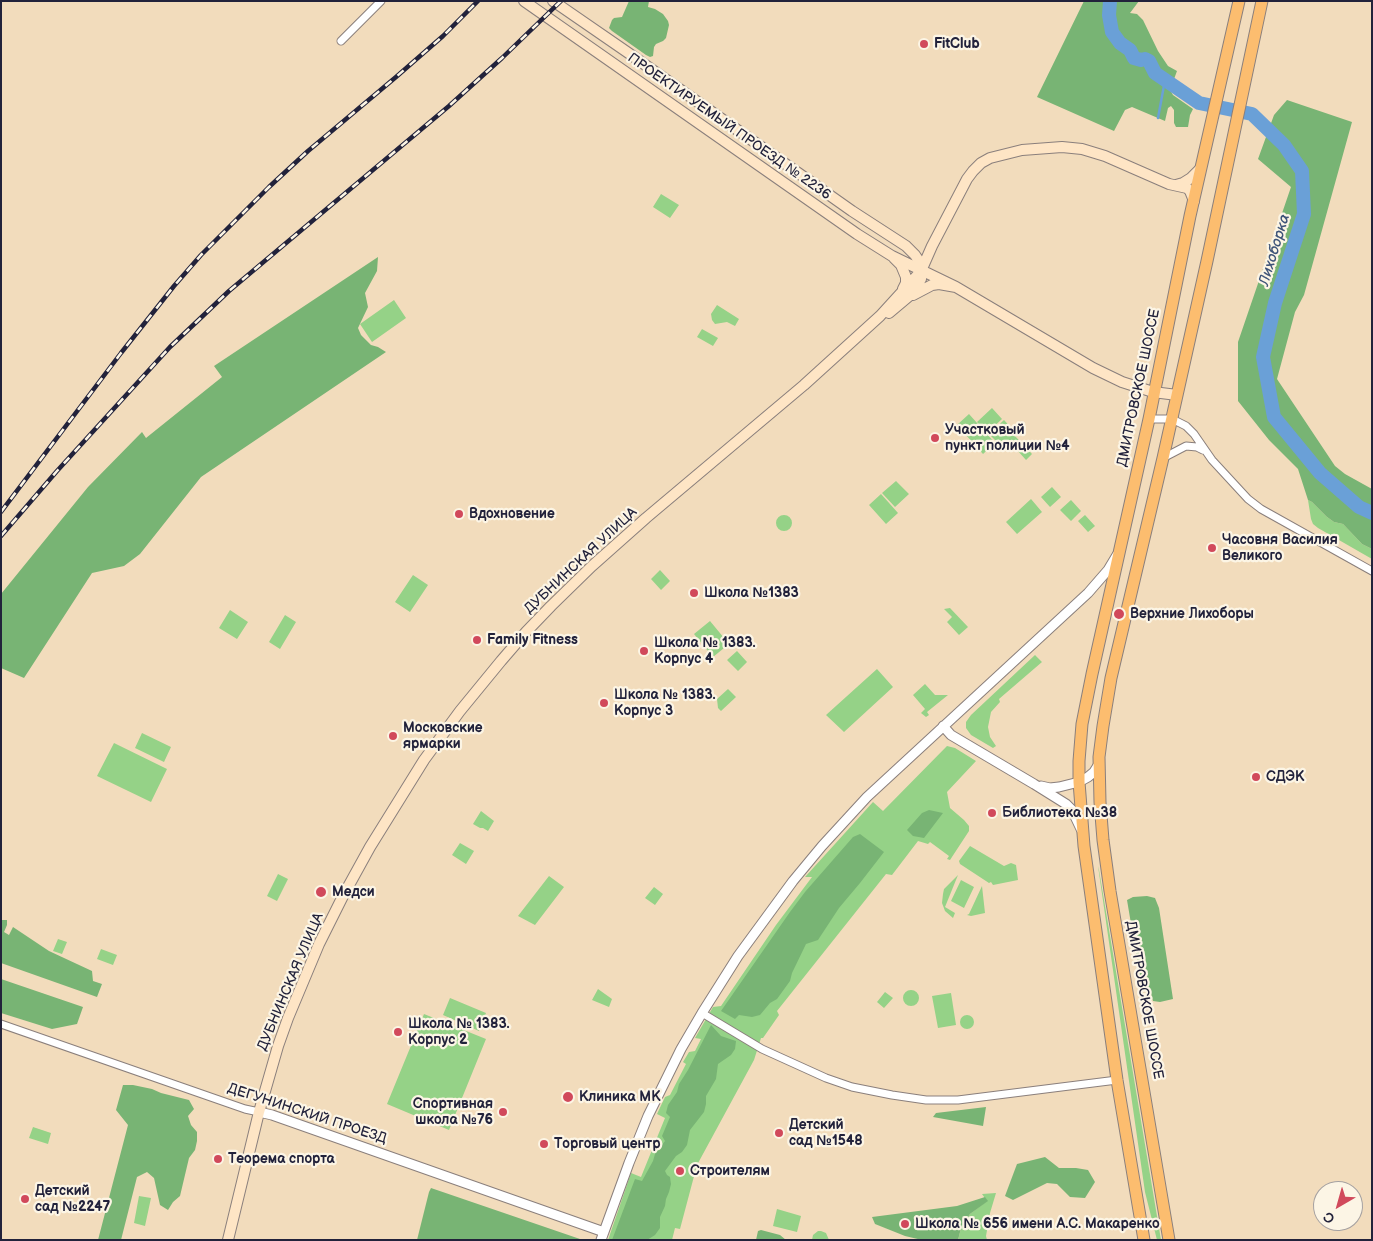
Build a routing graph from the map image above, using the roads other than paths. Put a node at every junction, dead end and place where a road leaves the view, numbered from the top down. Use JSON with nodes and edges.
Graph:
{"nodes":[{"id":1,"x":381,"y":1,"type":"edge"},
{"id":2,"x":524,"y":1,"type":"edge"},
{"id":3,"x":553,"y":1,"type":"edge"},
{"id":4,"x":1239,"y":1,"type":"edge"},
{"id":5,"x":1262,"y":1,"type":"edge"},
{"id":6,"x":341,"y":41,"type":"dead end"},
{"id":7,"x":1201,"y":168,"type":"junction"},
{"id":8,"x":1175,"y":185,"type":"junction"},
{"id":9,"x":1194,"y":201,"type":"junction"},
{"id":10,"x":906,"y":246,"type":"junction"},
{"id":11,"x":932,"y":246,"type":"junction"},
{"id":12,"x":892,"y":256,"type":"junction"},
{"id":13,"x":921,"y":271,"type":"junction"},
{"id":14,"x":956,"y":287,"type":"junction"},
{"id":15,"x":904,"y":296,"type":"junction"},
{"id":16,"x":1154,"y":392,"type":"junction"},
{"id":17,"x":1177,"y":395,"type":"junction"},
{"id":18,"x":1149,"y":419,"type":"junction"},
{"id":19,"x":1172,"y":419,"type":"junction"},
{"id":20,"x":1204,"y":450,"type":"junction"},
{"id":21,"x":1163,"y":458,"type":"junction"},
{"id":22,"x":1119,"y":552,"type":"junction"},
{"id":23,"x":1372,"y":572,"type":"edge"},
{"id":24,"x":943,"y":726,"type":"junction"},
{"id":25,"x":1099,"y":764,"type":"junction"},
{"id":26,"x":1079,"y":782,"type":"junction"},
{"id":27,"x":1034,"y":784,"type":"junction"},
{"id":28,"x":1083,"y":833,"type":"junction"},
{"id":29,"x":702,"y":1013,"type":"junction"},
{"id":30,"x":1,"y":1024,"type":"edge"},
{"id":31,"x":1117,"y":1080,"type":"junction"},
{"id":32,"x":259,"y":1112,"type":"junction"},
{"id":33,"x":603,"y":1236,"type":"edge"},
{"id":34,"x":228,"y":1240,"type":"edge"},
{"id":35,"x":1144,"y":1240,"type":"edge"},
{"id":36,"x":1169,"y":1240,"type":"edge"}],
"edges":[{"from":1,"to":6,"type":"street"},
{"from":2,"to":12,"type":"main road","name":"ПРОЕКТИРУЕМЫЙ ПРОЕЗД № 2236"},
{"from":3,"to":10,"type":"main road","name":"ПРОЕКТИРУЕМЫЙ ПРОЕЗД № 2236"},
{"from":4,"to":7,"type":"main road","name":"ДМИТРОВСКОЕ ШОССЕ"},
{"from":5,"to":17,"type":"main road","name":"ДМИТРОВСКОЕ ШОССЕ"},
{"from":7,"to":8,"type":"main road"},
{"from":7,"to":9,"type":"main road","name":"ДМИТРОВСКОЕ ШОССЕ"},
{"from":8,"to":9,"type":"main road"},
{"from":8,"to":11,"type":"main road"},
{"from":9,"to":16,"type":"main road","name":"ДМИТРОВСКОЕ ШОССЕ"},
{"from":10,"to":11,"type":"main road"},
{"from":10,"to":13,"type":"main road","name":"ПРОЕКТИРУЕМЫЙ ПРОЕЗД № 2236"},
{"from":11,"to":13,"type":"main road"},
{"from":12,"to":13,"type":"main road","name":"ПРОЕКТИРУЕМЫЙ ПРОЕЗД № 2236"},
{"from":12,"to":15,"type":"main road"},
{"from":13,"to":14,"type":"main road","name":"ПРОЕКТИРУЕМЫЙ ПРОЕЗД № 2236"},
{"from":13,"to":15,"type":"main road"},
{"from":14,"to":15,"type":"main road"},
{"from":14,"to":16,"type":"main road","name":"ПРОЕКТИРУЕМЫЙ ПРОЕЗД № 2236"},
{"from":15,"to":32,"type":"main road","name":"ДУБНИНСКАЯ УЛИЦА"},
{"from":16,"to":17,"type":"main road","name":"ПРОЕКТИРУЕМЫЙ ПРОЕЗД № 2236"},
{"from":16,"to":18,"type":"main road","name":"ДМИТРОВСКОЕ ШОССЕ"},
{"from":17,"to":19,"type":"main road","name":"ДМИТРОВСКОЕ ШОССЕ"},
{"from":18,"to":19,"type":"street"},
{"from":18,"to":22,"type":"main road","name":"ДМИТРОВСКОЕ ШОССЕ"},
{"from":19,"to":20,"type":"street"},
{"from":19,"to":21,"type":"main road","name":"ДМИТРОВСКОЕ ШОССЕ"},
{"from":20,"to":21,"type":"street"},
{"from":20,"to":23,"type":"street"},
{"from":21,"to":25,"type":"main road","name":"ДМИТРОВСКОЕ ШОССЕ"},
{"from":22,"to":24,"type":"street"},
{"from":22,"to":26,"type":"main road","name":"ДМИТРОВСКОЕ ШОССЕ"},
{"from":24,"to":27,"type":"street"},
{"from":24,"to":29,"type":"street"},
{"from":25,"to":26,"type":"street"},
{"from":25,"to":36,"type":"main road","name":"ДМИТРОВСКОЕ ШОССЕ"},
{"from":26,"to":27,"type":"street"},
{"from":26,"to":28,"type":"main road","name":"ДМИТРОВСКОЕ ШОССЕ"},
{"from":27,"to":28,"type":"street"},
{"from":28,"to":31,"type":"main road","name":"ДМИТРОВСКОЕ ШОССЕ"},
{"from":29,"to":31,"type":"street"},
{"from":29,"to":33,"type":"street"},
{"from":30,"to":32,"type":"street","name":"ДЕГУНИНСКИЙ ПРОЕЗД"},
{"from":31,"to":35,"type":"main road","name":"ДМИТРОВСКОЕ ШОССЕ"},
{"from":32,"to":33,"type":"street","name":"ДЕГУНИНСКИЙ ПРОЕЗД"},
{"from":32,"to":34,"type":"main road","name":"ДУБНИНСКАЯ УЛИЦА"}]}
